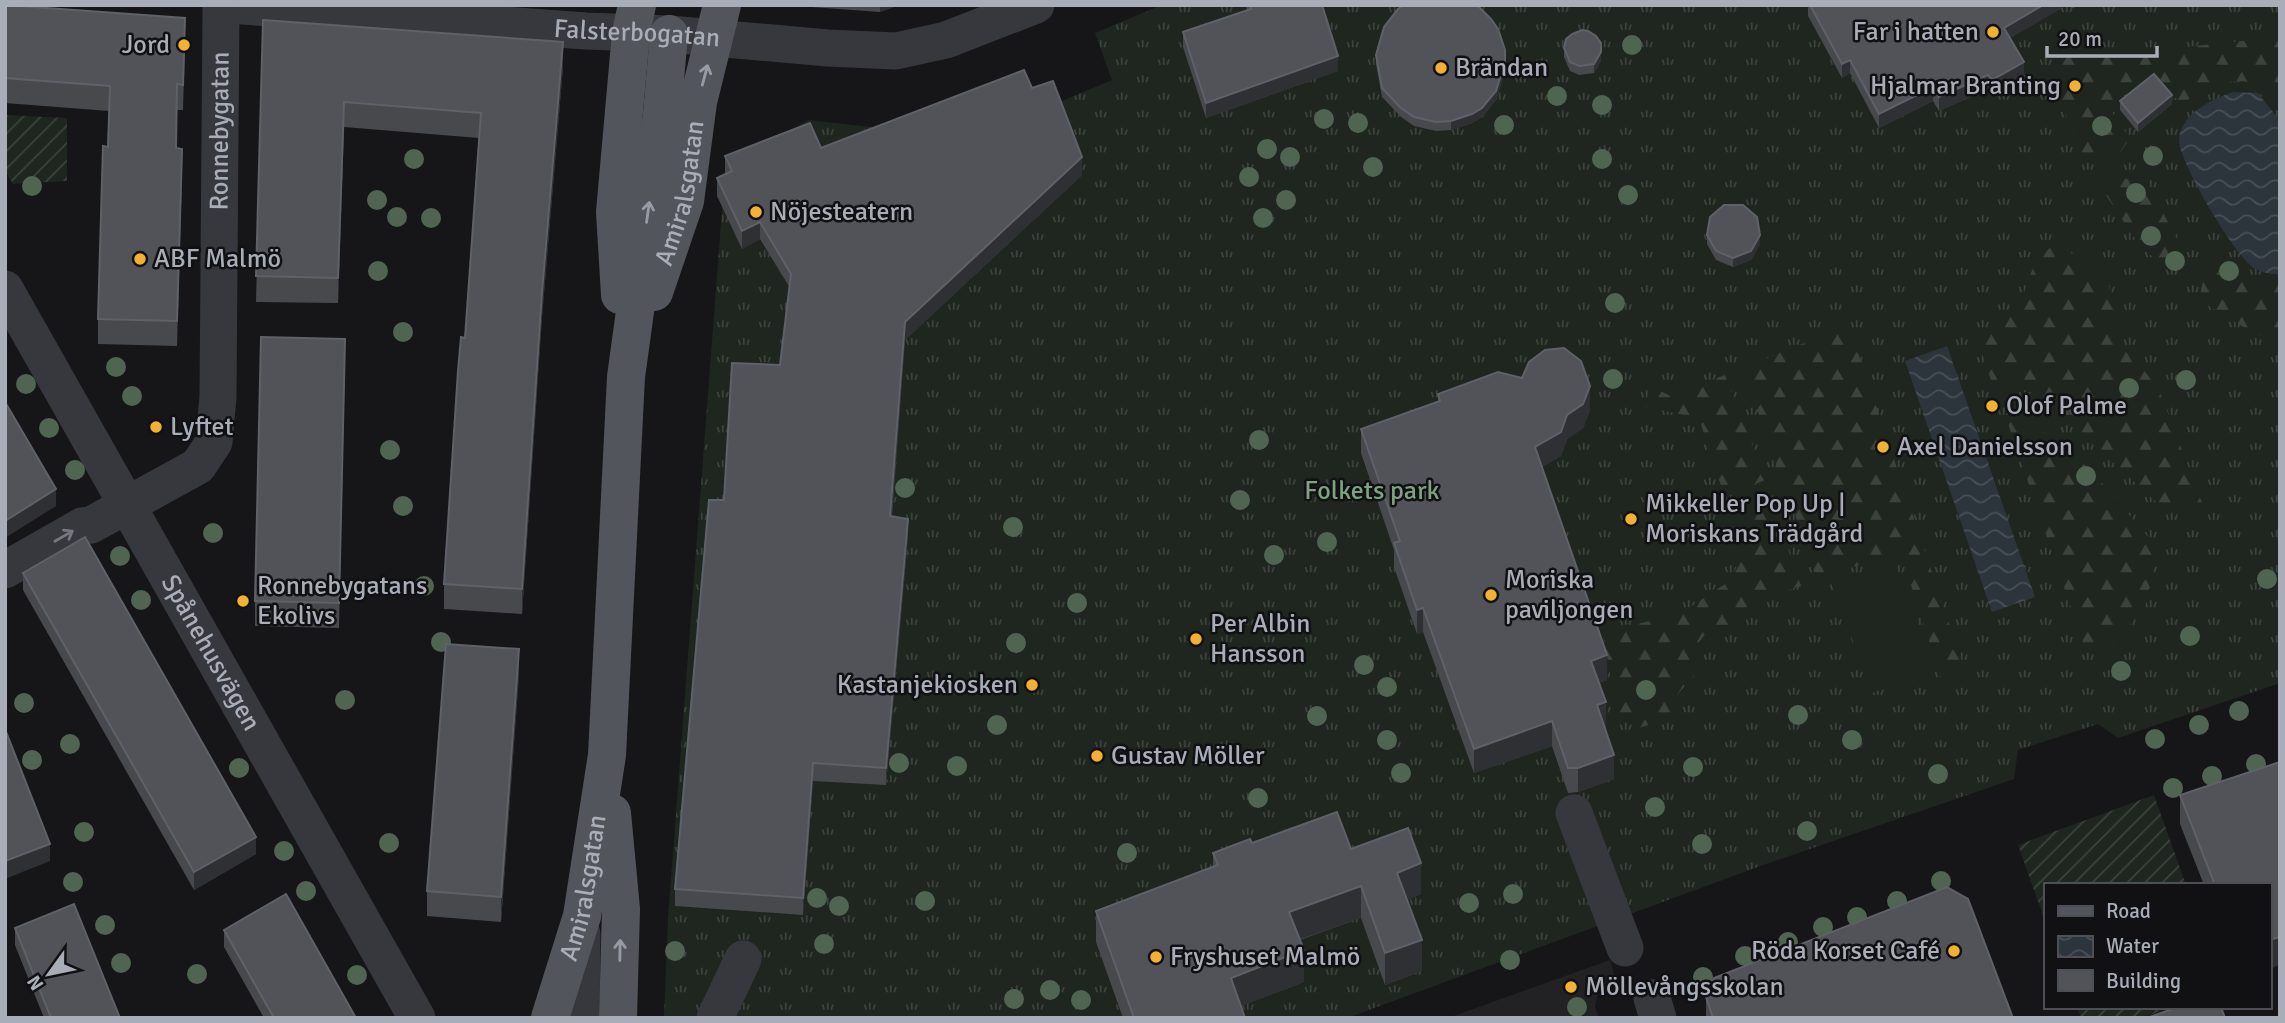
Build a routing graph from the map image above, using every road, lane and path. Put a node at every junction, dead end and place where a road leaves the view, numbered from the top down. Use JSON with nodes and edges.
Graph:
{"nodes":[{"id":1,"x":221,"y":5,"type":"edge"},
{"id":2,"x":228,"y":5,"type":"edge"},
{"id":3,"x":1036,"y":5,"type":"edge"},
{"id":4,"x":634,"y":19,"type":"edge"},
{"id":5,"x":673,"y":20,"type":"edge"},
{"id":6,"x":719,"y":22,"type":"edge"},
{"id":7,"x":624,"y":123,"type":"junction"},
{"id":8,"x":5,"y":289,"type":"edge"},
{"id":9,"x":626,"y":377,"type":"junction"},
{"id":10,"x":126,"y":505,"type":"junction"},
{"id":11,"x":5,"y":570,"type":"edge"},
{"id":12,"x":607,"y":755,"type":"junction"},
{"id":13,"x":1574,"y":813,"type":"dead end"},
{"id":14,"x":582,"y":916,"type":"junction"},
{"id":15,"x":1625,"y":948,"type":"dead end"},
{"id":16,"x":743,"y":959,"type":"dead end"},
{"id":17,"x":417,"y":1018,"type":"edge"},
{"id":18,"x":550,"y":1018,"type":"edge"},
{"id":19,"x":581,"y":1018,"type":"edge"},
{"id":20,"x":618,"y":1018,"type":"edge"},
{"id":21,"x":715,"y":1018,"type":"edge"}],
"edges":[{"from":1,"to":10,"type":"street","name":"Ronnebygatan"},
{"from":2,"to":4,"type":"street","name":"Falsterbogatan"},
{"from":3,"to":6,"type":"street","name":"Falsterbogatan"},
{"from":4,"to":5,"type":"street","name":"Falsterbogatan"},
{"from":4,"to":7,"type":"main road","name":"Amiralsgatan"},
{"from":5,"to":6,"type":"street","name":"Falsterbogatan"},
{"from":5,"to":7,"type":"street","name":"Amiralsgatan"},
{"from":9,"to":5,"type":"main road","name":"Amiralsgatan","one_way":true},
{"from":9,"to":6,"type":"main road","name":"Amiralsgatan","one_way":true},
{"from":7,"to":9,"type":"main road","name":"Amiralsgatan"},
{"from":8,"to":10,"type":"street","name":"Spånehusvägen"},
{"from":9,"to":12,"type":"main road","name":"Amiralsgatan"},
{"from":11,"to":10,"type":"street","name":"Ronnebygatan","one_way":true},
{"from":10,"to":17,"type":"street","name":"Spånehusvägen"},
{"from":12,"to":14,"type":"main road","name":"Amiralsgatan"},
{"from":20,"to":12,"type":"main road","name":"Amiralsgatan","one_way":true},
{"from":13,"to":15,"type":"street"},
{"from":14,"to":18,"type":"main road","name":"Amiralsgatan"},
{"from":14,"to":19,"type":"street"},
{"from":16,"to":21,"type":"street"}]}
